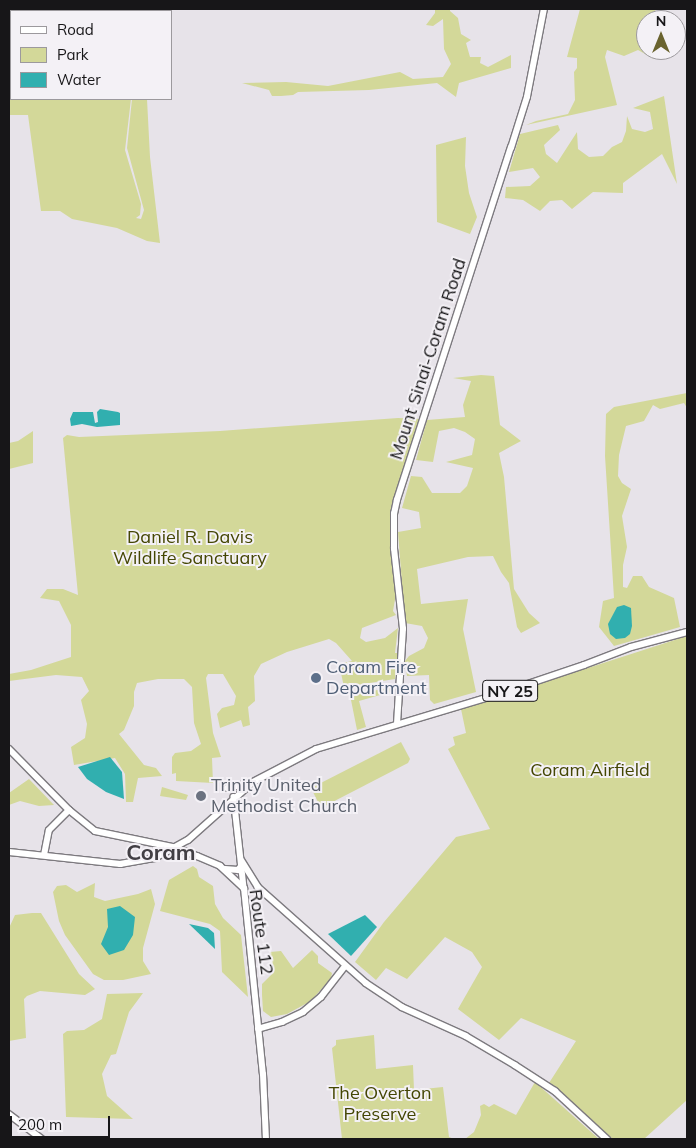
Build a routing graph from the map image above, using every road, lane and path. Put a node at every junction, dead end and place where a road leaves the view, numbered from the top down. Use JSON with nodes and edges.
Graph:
{"nodes":[{"id":1,"x":544,"y":9,"type":"edge"},
{"id":2,"x":687,"y":632,"type":"edge"},
{"id":3,"x":397,"y":724,"type":"junction"},
{"id":4,"x":9,"y":749,"type":"edge"},
{"id":5,"x":252,"y":783,"type":"junction"},
{"id":6,"x":227,"y":788,"type":"dead end"},
{"id":7,"x":234,"y":797,"type":"junction"},
{"id":8,"x":69,"y":810,"type":"junction"},
{"id":9,"x":176,"y":848,"type":"junction"},
{"id":10,"x":9,"y":852,"type":"edge"},
{"id":11,"x":44,"y":855,"type":"junction"},
{"id":12,"x":242,"y":863,"type":"junction"},
{"id":13,"x":224,"y":869,"type":"junction"},
{"id":14,"x":244,"y":888,"type":"junction"},
{"id":15,"x":345,"y":966,"type":"junction"},
{"id":16,"x":258,"y":1029,"type":"junction"},
{"id":17,"x":9,"y":1114,"type":"edge"},
{"id":18,"x":42,"y":1139,"type":"edge"},
{"id":19,"x":266,"y":1139,"type":"edge"},
{"id":20,"x":607,"y":1139,"type":"edge"}],
"edges":[{"from":1,"to":3,"type":"main road","name":"Mount Sinai-Coram Road"},
{"from":2,"to":3,"type":"main road","number":"NY 25"},
{"from":3,"to":5,"type":"main road","number":"NY 25"},
{"from":4,"to":8,"type":"main road","name":"Route 112"},
{"from":5,"to":6,"type":"main road"},
{"from":5,"to":7,"type":"main road","number":"NY 25"},
{"from":7,"to":9,"type":"main road","number":"NY 25"},
{"from":7,"to":12,"type":"main road"},
{"from":8,"to":9,"type":"main road","name":"Route 112"},
{"from":8,"to":11,"type":"main road"},
{"from":9,"to":11,"type":"main road","number":"NY 25"},
{"from":9,"to":13,"type":"main road","name":"Route 112"},
{"from":10,"to":11,"type":"main road","number":"NY 25"},
{"from":12,"to":13,"type":"main road"},
{"from":12,"to":14,"type":"main road"},
{"from":12,"to":15,"type":"main road"},
{"from":13,"to":14,"type":"main road","name":"Route 112"},
{"from":14,"to":16,"type":"main road","name":"Route 112"},
{"from":15,"to":16,"type":"main road"},
{"from":15,"to":20,"type":"main road"},
{"from":16,"to":19,"type":"main road","name":"Route 112"},
{"from":17,"to":18,"type":"main road"}]}
